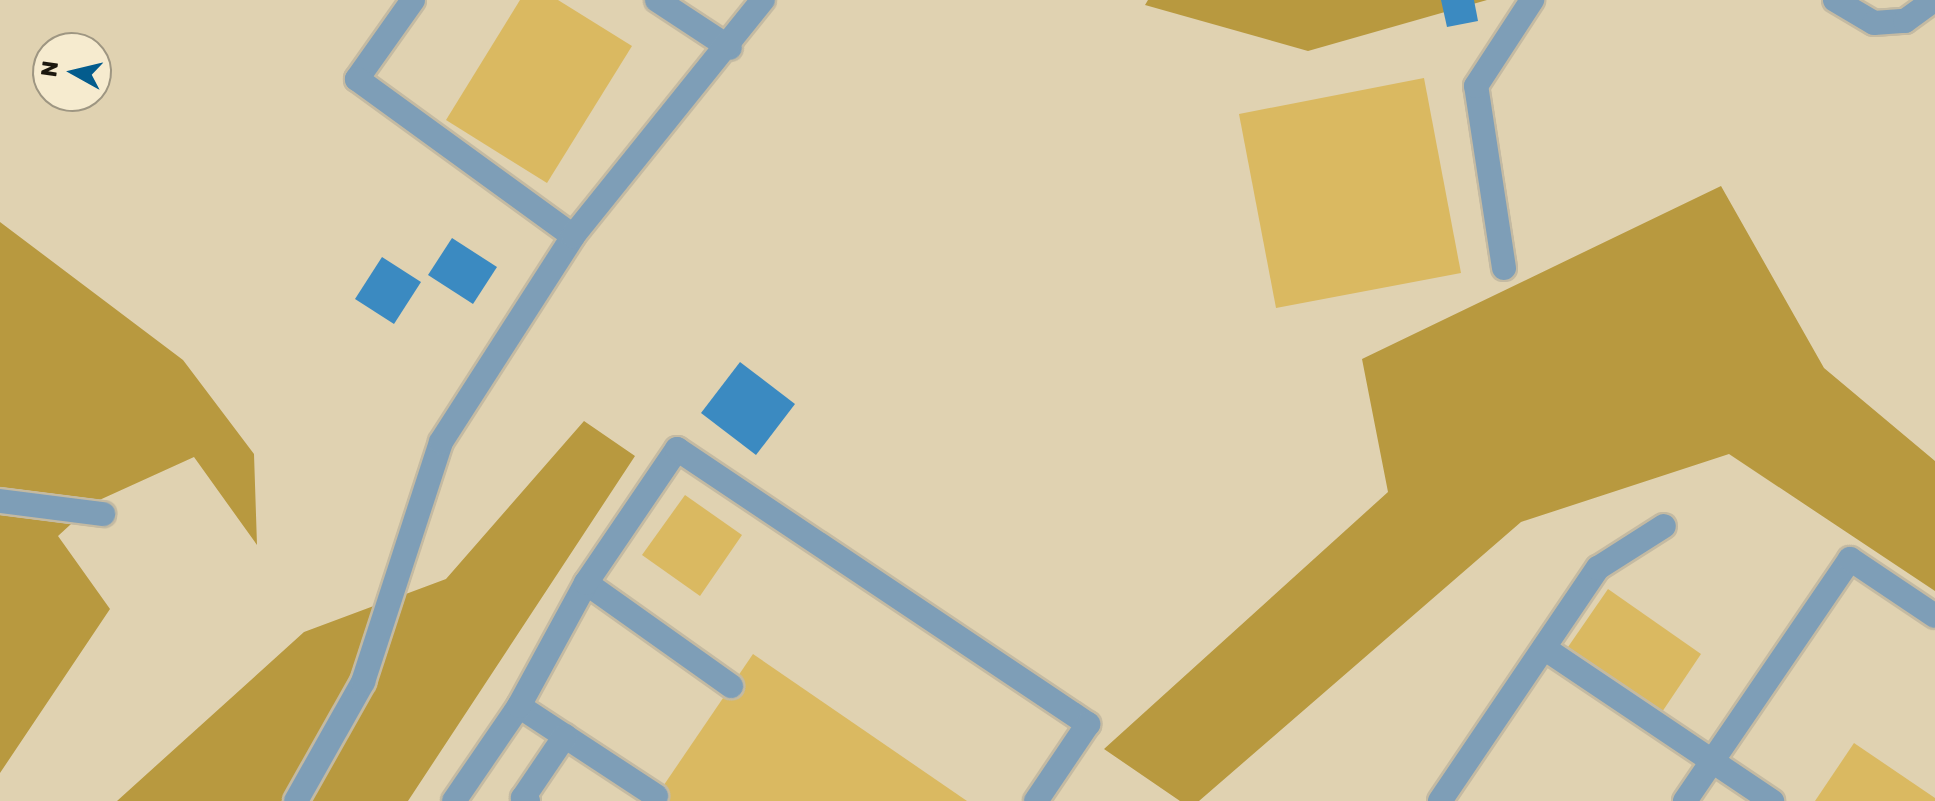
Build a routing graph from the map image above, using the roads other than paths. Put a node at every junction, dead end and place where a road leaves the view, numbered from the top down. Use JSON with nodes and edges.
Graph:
{"nodes":[{"id":1,"x":413,"y":0,"type":"edge"},
{"id":2,"x":657,"y":0,"type":"edge"},
{"id":3,"x":763,"y":0,"type":"edge"},
{"id":4,"x":1532,"y":0,"type":"edge"},
{"id":5,"x":1835,"y":0,"type":"edge"},
{"id":6,"x":1934,"y":0,"type":"edge"},
{"id":7,"x":730,"y":48,"type":"junction"},
{"id":8,"x":573,"y":236,"type":"junction"},
{"id":9,"x":1504,"y":268,"type":"dead end"},
{"id":10,"x":0,"y":501,"type":"edge"},
{"id":11,"x":103,"y":514,"type":"dead end"},
{"id":12,"x":1664,"y":526,"type":"dead end"},
{"id":13,"x":586,"y":583,"type":"junction"},
{"id":14,"x":1935,"y":616,"type":"edge"},
{"id":15,"x":1544,"y":648,"type":"junction"},
{"id":16,"x":731,"y":686,"type":"dead end"},
{"id":17,"x":519,"y":706,"type":"junction"},
{"id":18,"x":565,"y":736,"type":"junction"},
{"id":19,"x":1712,"y":760,"type":"junction"},
{"id":20,"x":656,"y":796,"type":"dead end"},
{"id":21,"x":296,"y":801,"type":"edge"},
{"id":22,"x":454,"y":801,"type":"edge"},
{"id":23,"x":528,"y":801,"type":"edge"},
{"id":24,"x":1036,"y":801,"type":"edge"},
{"id":25,"x":1440,"y":801,"type":"edge"},
{"id":26,"x":1685,"y":801,"type":"edge"},
{"id":27,"x":1772,"y":801,"type":"edge"}],
"edges":[{"from":1,"to":8,"type":"lane"},
{"from":2,"to":7,"type":"lane"},
{"from":3,"to":7,"type":"lane"},
{"from":4,"to":9,"type":"lane"},
{"from":5,"to":6,"type":"lane"},
{"from":7,"to":8,"type":"lane"},
{"from":8,"to":21,"type":"lane"},
{"from":10,"to":11,"type":"lane"},
{"from":12,"to":15,"type":"lane"},
{"from":13,"to":16,"type":"lane"},
{"from":13,"to":17,"type":"lane"},
{"from":13,"to":24,"type":"lane"},
{"from":14,"to":19,"type":"lane"},
{"from":15,"to":19,"type":"lane"},
{"from":15,"to":25,"type":"lane"},
{"from":17,"to":18,"type":"lane"},
{"from":17,"to":22,"type":"lane"},
{"from":18,"to":20,"type":"lane"},
{"from":18,"to":23,"type":"lane"},
{"from":19,"to":26,"type":"lane"},
{"from":19,"to":27,"type":"lane"}]}
